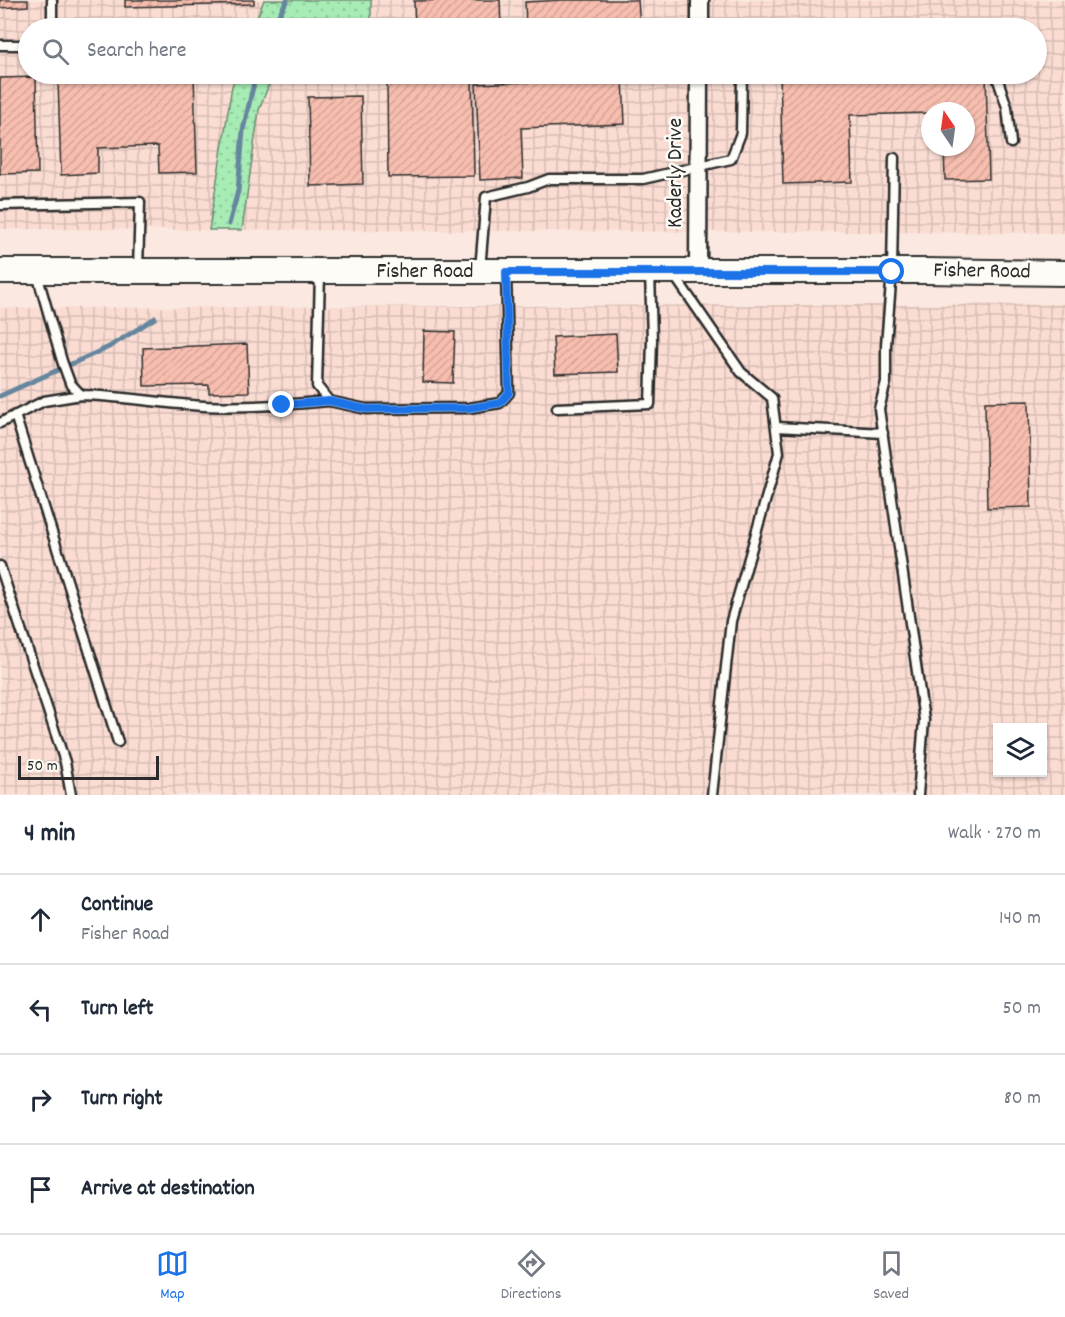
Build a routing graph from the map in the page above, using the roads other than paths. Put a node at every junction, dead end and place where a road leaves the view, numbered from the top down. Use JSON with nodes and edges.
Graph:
{"nodes":[{"id":1,"x":52,"y":0,"type":"edge"},
{"id":2,"x":700,"y":0,"type":"edge"},
{"id":3,"x":52,"y":18,"type":"edge"},
{"id":4,"x":700,"y":18,"type":"edge"},
{"id":5,"x":0,"y":45,"type":"edge"},
{"id":6,"x":18,"y":45,"type":"edge"},
{"id":7,"x":699,"y":84,"type":"edge"},
{"id":8,"x":742,"y":84,"type":"edge"},
{"id":9,"x":999,"y":84,"type":"edge"},
{"id":10,"x":1011,"y":143,"type":"dead end"},
{"id":11,"x":894,"y":158,"type":"dead end"},
{"id":12,"x":698,"y":167,"type":"junction"},
{"id":13,"x":0,"y":205,"type":"edge"},
{"id":14,"x":0,"y":271,"type":"edge"},
{"id":15,"x":36,"y":271,"type":"junction"},
{"id":16,"x":138,"y":271,"type":"junction"},
{"id":17,"x":320,"y":271,"type":"junction"},
{"id":18,"x":480,"y":272,"type":"junction"},
{"id":19,"x":506,"y":272,"type":"junction"},
{"id":20,"x":661,"y":272,"type":"junction"},
{"id":21,"x":698,"y":272,"type":"junction"},
{"id":22,"x":892,"y":272,"type":"junction"},
{"id":23,"x":1065,"y":273,"type":"edge"},
{"id":24,"x":81,"y":394,"type":"junction"},
{"id":25,"x":329,"y":401,"type":"junction"},
{"id":26,"x":557,"y":408,"type":"dead end"},
{"id":27,"x":15,"y":415,"type":"junction"},
{"id":28,"x":0,"y":423,"type":"edge"},
{"id":29,"x":777,"y":427,"type":"junction"},
{"id":30,"x":883,"y":433,"type":"junction"},
{"id":31,"x":0,"y":566,"type":"edge"},
{"id":32,"x":118,"y":742,"type":"dead end"},
{"id":33,"x":71,"y":795,"type":"edge"},
{"id":34,"x":712,"y":795,"type":"edge"},
{"id":35,"x":918,"y":795,"type":"edge"}],
"edges":[{"from":1,"to":3,"type":"lane"},
{"from":2,"to":4,"type":"street"},
{"from":5,"to":6,"type":"lane"},
{"from":7,"to":12,"type":"street","name":"Kaderly Drive"},
{"from":8,"to":12,"type":"lane"},
{"from":9,"to":10,"type":"lane"},
{"from":11,"to":22,"type":"lane"},
{"from":12,"to":18,"type":"lane"},
{"from":12,"to":21,"type":"street","name":"Kaderly Drive"},
{"from":13,"to":16,"type":"lane"},
{"from":14,"to":15,"type":"main road","name":"Fisher Road"},
{"from":15,"to":16,"type":"main road","name":"Fisher Road"},
{"from":15,"to":24,"type":"lane"},
{"from":16,"to":17,"type":"main road","name":"Fisher Road"},
{"from":17,"to":18,"type":"main road","name":"Fisher Road"},
{"from":17,"to":25,"type":"lane"},
{"from":18,"to":19,"type":"main road","name":"Fisher Road"},
{"from":19,"to":20,"type":"main road","name":"Fisher Road"},
{"from":19,"to":25,"type":"lane"},
{"from":20,"to":21,"type":"main road","name":"Fisher Road"},
{"from":20,"to":26,"type":"lane"},
{"from":20,"to":29,"type":"lane"},
{"from":21,"to":22,"type":"main road","name":"Fisher Road"},
{"from":22,"to":23,"type":"main road","name":"Fisher Road"},
{"from":22,"to":30,"type":"lane"},
{"from":24,"to":25,"type":"lane"},
{"from":24,"to":27,"type":"lane"},
{"from":27,"to":28,"type":"lane"},
{"from":27,"to":32,"type":"lane"},
{"from":29,"to":30,"type":"lane"},
{"from":29,"to":34,"type":"lane"},
{"from":30,"to":35,"type":"lane"},
{"from":31,"to":33,"type":"lane"}]}
